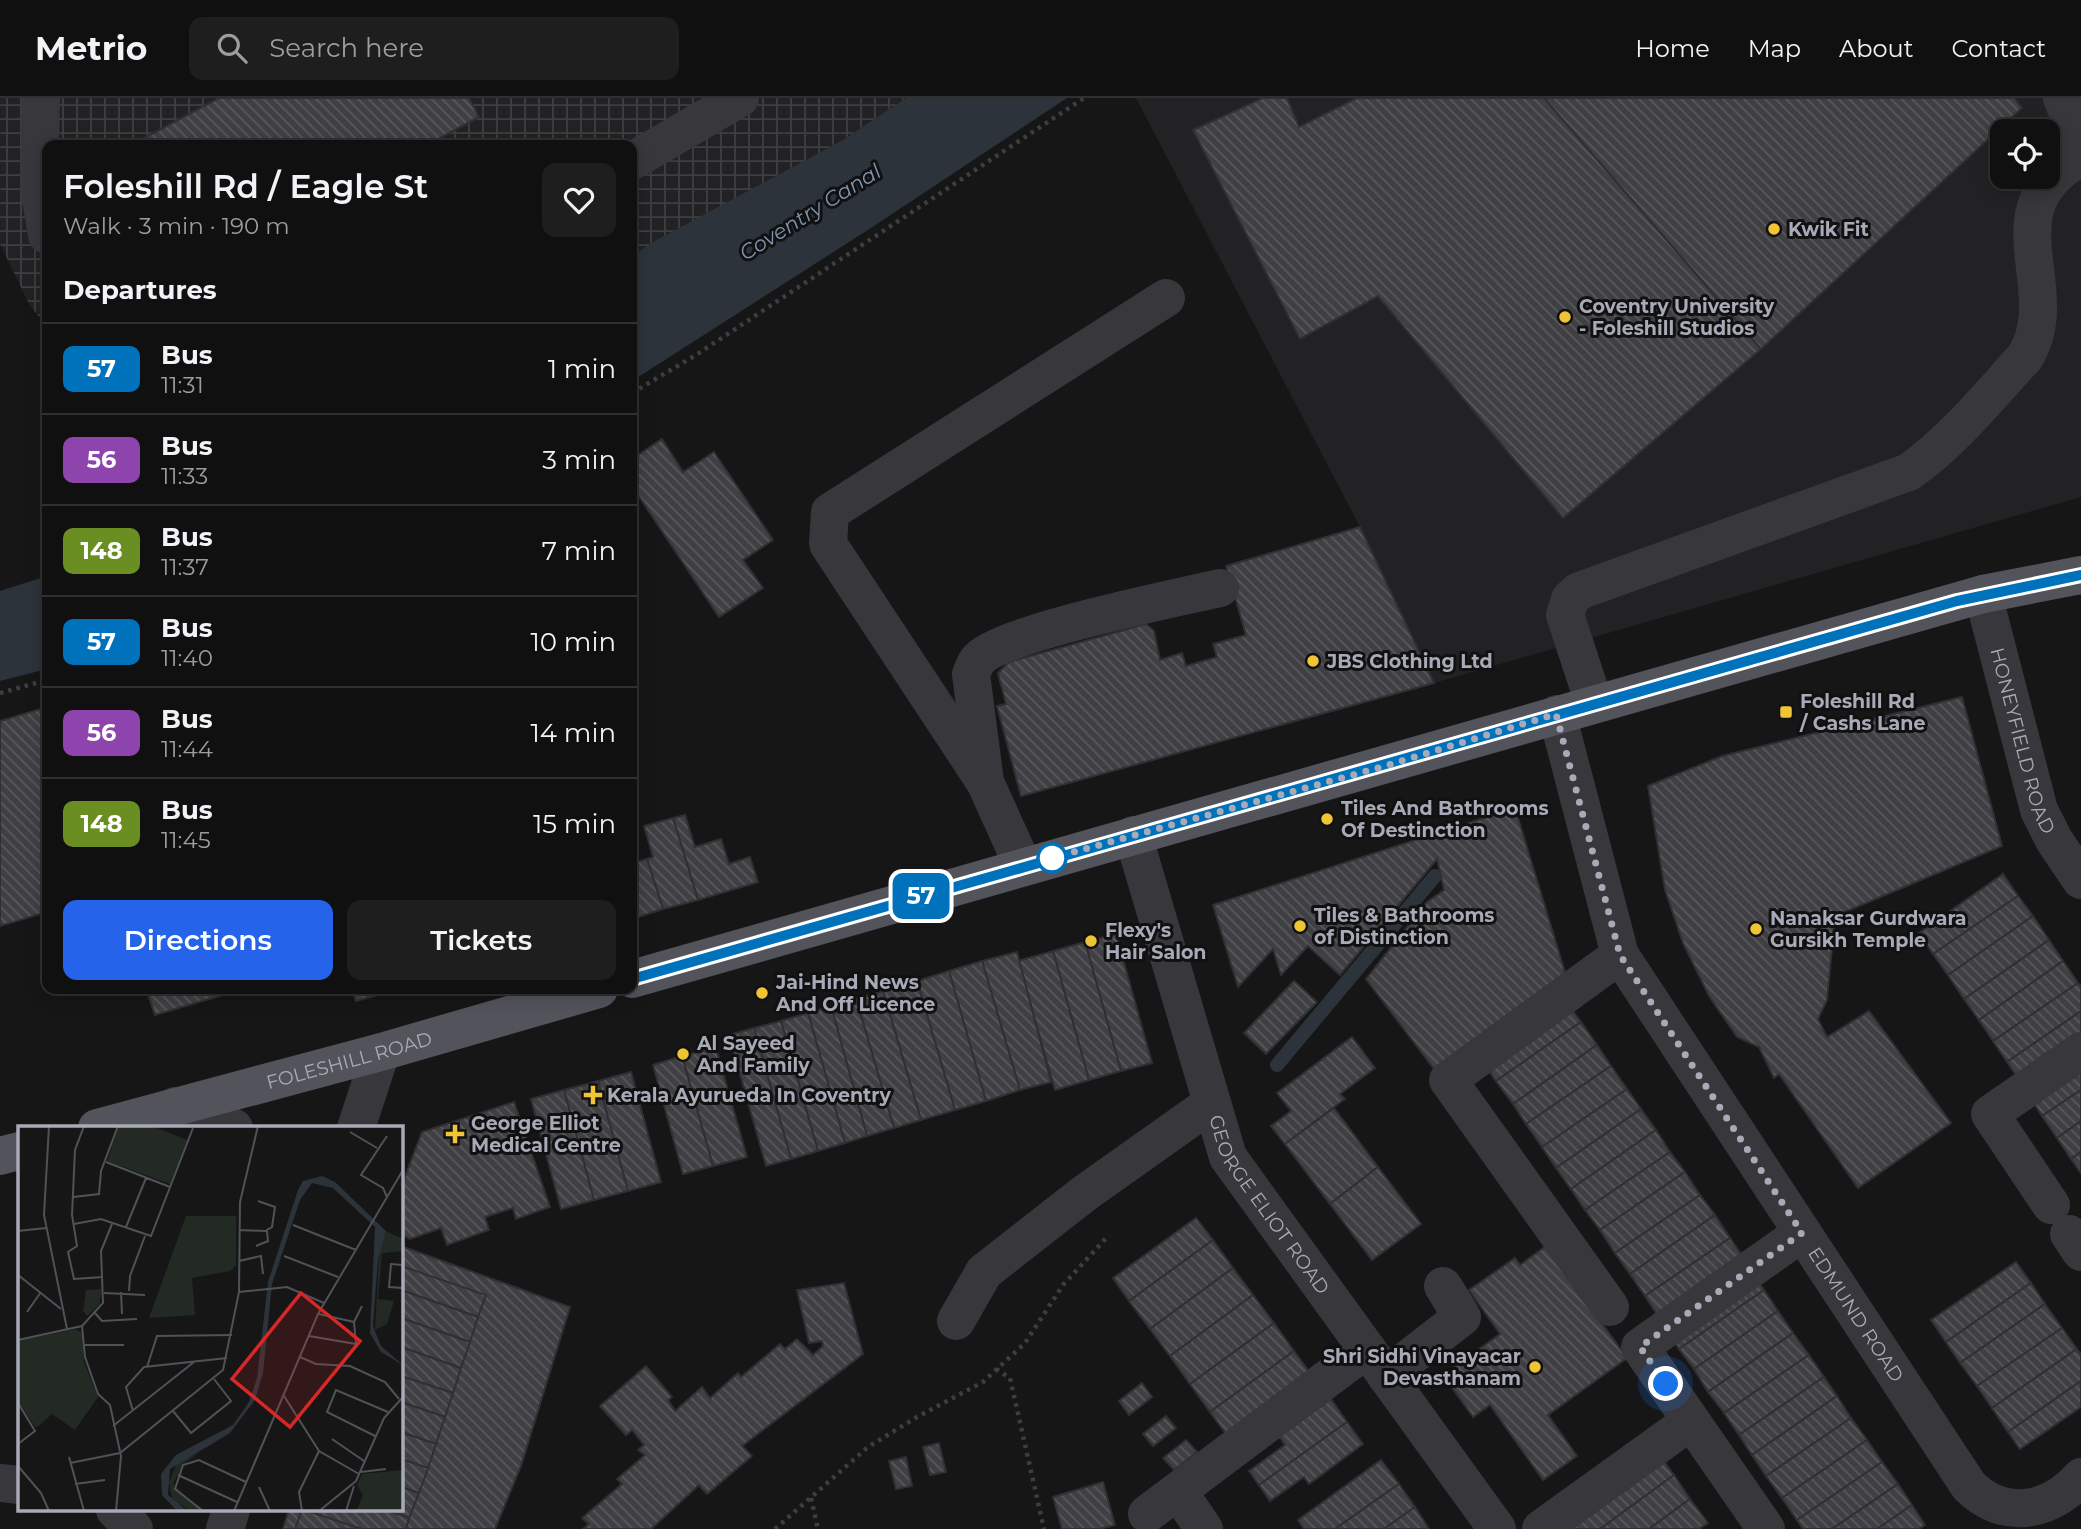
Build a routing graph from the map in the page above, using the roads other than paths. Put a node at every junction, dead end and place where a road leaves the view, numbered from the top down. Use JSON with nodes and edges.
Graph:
{"nodes":[{"id":1,"x":41,"y":98,"type":"edge"},
{"id":2,"x":740,"y":98,"type":"edge"},
{"id":3,"x":2062,"y":98,"type":"edge"},
{"id":4,"x":2081,"y":147,"type":"edge"},
{"id":5,"x":2081,"y":157,"type":"edge"},
{"id":6,"x":637,"y":158,"type":"edge"},
{"id":7,"x":42,"y":205,"type":"edge"},
{"id":8,"x":1166,"y":298,"type":"dead end"},
{"id":9,"x":2081,"y":575,"type":"edge"},
{"id":10,"x":1220,"y":588,"type":"dead end"},
{"id":11,"x":1983,"y":594,"type":"junction"},
{"id":12,"x":1594,"y":704,"type":"junction"},
{"id":13,"x":1556,"y":714,"type":"junction"},
{"id":14,"x":985,"y":782,"type":"junction"},
{"id":15,"x":1133,"y":835,"type":"junction"},
{"id":16,"x":1023,"y":866,"type":"junction"},
{"id":17,"x":2078,"y":871,"type":"edge"},
{"id":18,"x":1620,"y":955,"type":"junction"},
{"id":19,"x":637,"y":978,"type":"edge"},
{"id":20,"x":582,"y":994,"type":"edge"},
{"id":21,"x":2081,"y":1051,"type":"edge"},
{"id":22,"x":382,"y":1052,"type":"junction"},
{"id":23,"x":1212,"y":1102,"type":"junction"},
{"id":24,"x":175,"y":1106,"type":"junction"},
{"id":25,"x":104,"y":1126,"type":"edge"},
{"id":26,"x":230,"y":1126,"type":"edge"},
{"id":27,"x":357,"y":1126,"type":"edge"},
{"id":28,"x":18,"y":1151,"type":"edge"},
{"id":29,"x":0,"y":1156,"type":"edge"},
{"id":30,"x":2067,"y":1230,"type":"edge"},
{"id":31,"x":1802,"y":1233,"type":"junction"},
{"id":32,"x":1443,"y":1286,"type":"dead end"},
{"id":33,"x":1610,"y":1307,"type":"dead end"},
{"id":34,"x":956,"y":1321,"type":"dead end"},
{"id":35,"x":1376,"y":1362,"type":"junction"},
{"id":36,"x":1691,"y":1421,"type":"junction"},
{"id":37,"x":2081,"y":1477,"type":"edge"},
{"id":38,"x":0,"y":1483,"type":"edge"},
{"id":39,"x":18,"y":1485,"type":"edge"},
{"id":40,"x":1178,"y":1491,"type":"junction"},
{"id":41,"x":117,"y":1512,"type":"edge"},
{"id":42,"x":230,"y":1512,"type":"edge"},
{"id":43,"x":1147,"y":1514,"type":"dead end"},
{"id":44,"x":134,"y":1529,"type":"edge"},
{"id":45,"x":225,"y":1529,"type":"edge"},
{"id":46,"x":1204,"y":1529,"type":"edge"},
{"id":47,"x":1497,"y":1529,"type":"edge"},
{"id":48,"x":1541,"y":1529,"type":"edge"},
{"id":49,"x":1766,"y":1529,"type":"edge"}],
"edges":[{"from":1,"to":7,"type":"street"},
{"from":2,"to":6,"type":"street"},
{"from":3,"to":4,"type":"street"},
{"from":5,"to":12,"type":"street"},
{"from":8,"to":14,"type":"street"},
{"from":9,"to":11,"type":"main road"},
{"from":10,"to":14,"type":"street"},
{"from":11,"to":12,"type":"main road"},
{"from":11,"to":17,"type":"street","name":"HONEYFIELD ROAD"},
{"from":12,"to":13,"type":"main road"},
{"from":13,"to":15,"type":"main road"},
{"from":13,"to":18,"type":"street","name":"EDMUND ROAD"},
{"from":14,"to":16,"type":"street"},
{"from":15,"to":16,"type":"main road"},
{"from":15,"to":23,"type":"street","name":"GEORGE ELIOT ROAD"},
{"from":16,"to":19,"type":"main road"},
{"from":18,"to":31,"type":"street","name":"EDMUND ROAD"},
{"from":18,"to":33,"type":"street"},
{"from":20,"to":22,"type":"main road","name":"FOLESHILL ROAD"},
{"from":21,"to":30,"type":"street"},
{"from":22,"to":24,"type":"main road","name":"FOLESHILL ROAD"},
{"from":22,"to":27,"type":"street"},
{"from":23,"to":34,"type":"street"},
{"from":23,"to":35,"type":"street","name":"GEORGE ELIOT ROAD"},
{"from":24,"to":25,"type":"main road","name":"FOLESHILL ROAD"},
{"from":24,"to":26,"type":"street"},
{"from":28,"to":29,"type":"main road"},
{"from":31,"to":36,"type":"street"},
{"from":31,"to":37,"type":"street","name":"EDMUND ROAD"},
{"from":32,"to":35,"type":"street"},
{"from":35,"to":40,"type":"street"},
{"from":35,"to":47,"type":"street","name":"GEORGE ELIOT ROAD"},
{"from":36,"to":48,"type":"street"},
{"from":36,"to":49,"type":"street"},
{"from":38,"to":39,"type":"street"},
{"from":40,"to":43,"type":"street"},
{"from":40,"to":46,"type":"street"},
{"from":41,"to":44,"type":"street"},
{"from":42,"to":45,"type":"street"}]}
